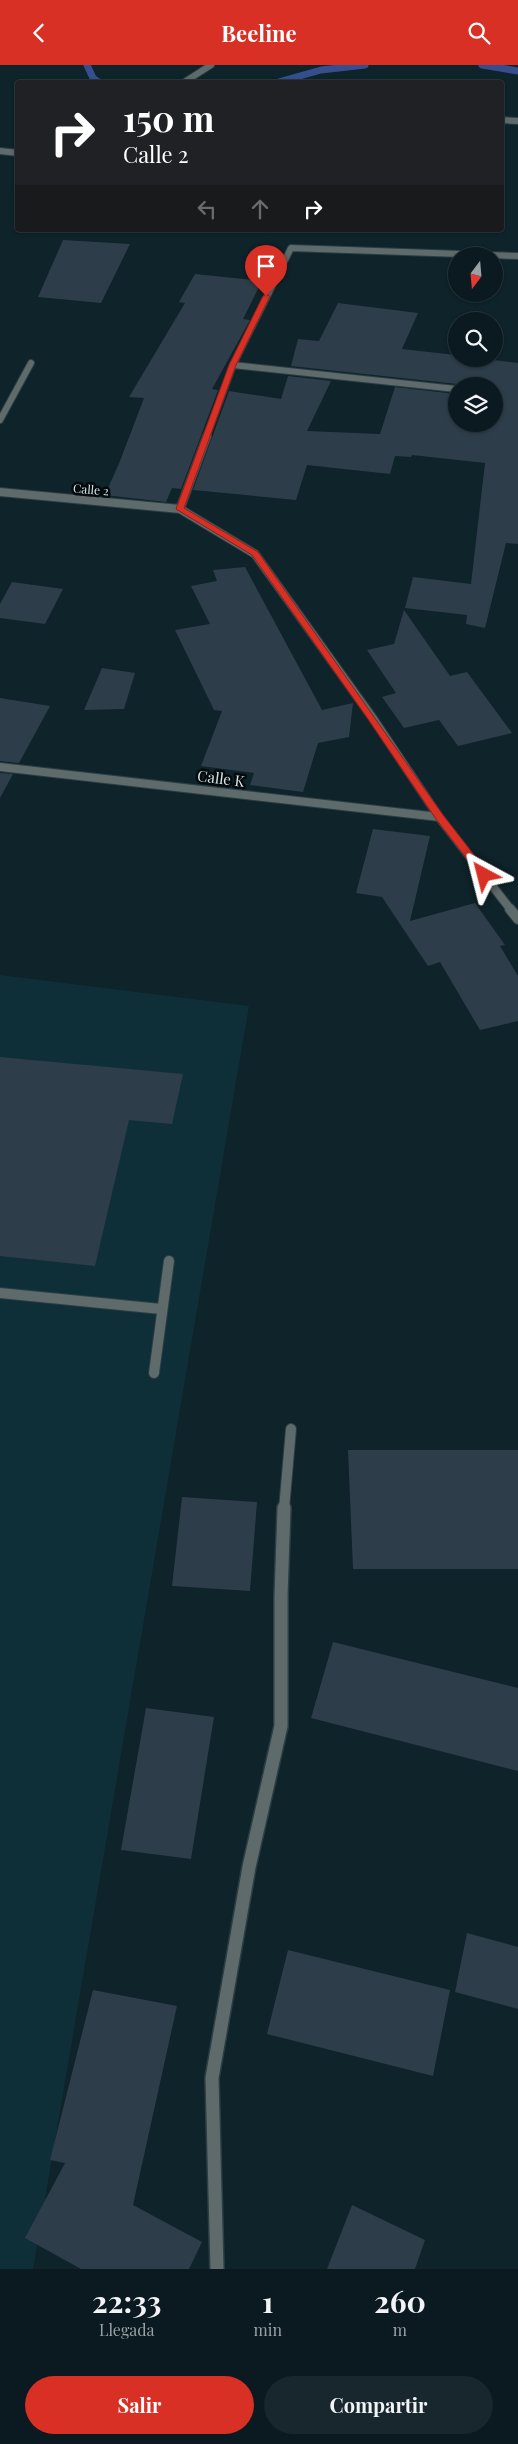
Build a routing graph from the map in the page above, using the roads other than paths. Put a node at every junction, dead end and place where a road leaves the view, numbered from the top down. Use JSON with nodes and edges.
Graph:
{"nodes":[{"id":1,"x":211,"y":65,"type":"edge"},
{"id":2,"x":188,"y":80,"type":"edge"},
{"id":3,"x":504,"y":120,"type":"edge"},
{"id":4,"x":518,"y":121,"type":"edge"},
{"id":5,"x":0,"y":151,"type":"edge"},
{"id":6,"x":15,"y":153,"type":"edge"},
{"id":7,"x":518,"y":255,"type":"edge"},
{"id":8,"x":31,"y":363,"type":"dead end"},
{"id":9,"x":233,"y":365,"type":"junction"},
{"id":10,"x":448,"y":388,"type":"edge"},
{"id":11,"x":0,"y":420,"type":"edge"},
{"id":12,"x":0,"y":492,"type":"edge"},
{"id":13,"x":180,"y":509,"type":"junction"},
{"id":14,"x":0,"y":767,"type":"edge"},
{"id":15,"x":440,"y":817,"type":"junction"},
{"id":16,"x":518,"y":919,"type":"edge"},
{"id":17,"x":169,"y":1261,"type":"dead end"},
{"id":18,"x":0,"y":1293,"type":"edge"},
{"id":19,"x":161,"y":1309,"type":"junction"},
{"id":20,"x":154,"y":1373,"type":"dead end"},
{"id":21,"x":291,"y":1429,"type":"dead end"},
{"id":22,"x":217,"y":2269,"type":"edge"}],
"edges":[{"from":1,"to":2,"type":"street"},
{"from":3,"to":4,"type":"street"},
{"from":5,"to":6,"type":"street"},
{"from":7,"to":9,"type":"street"},
{"from":8,"to":11,"type":"street"},
{"from":9,"to":10,"type":"street"},
{"from":9,"to":13,"type":"street"},
{"from":12,"to":13,"type":"street","name":"Calle 2"},
{"from":13,"to":15,"type":"street","name":"Calle 2"},
{"from":14,"to":15,"type":"street","name":"Calle K"},
{"from":15,"to":16,"type":"street","name":"Calle 2"},
{"from":17,"to":19,"type":"street"},
{"from":18,"to":19,"type":"street"},
{"from":19,"to":20,"type":"street"},
{"from":21,"to":22,"type":"street"}]}
